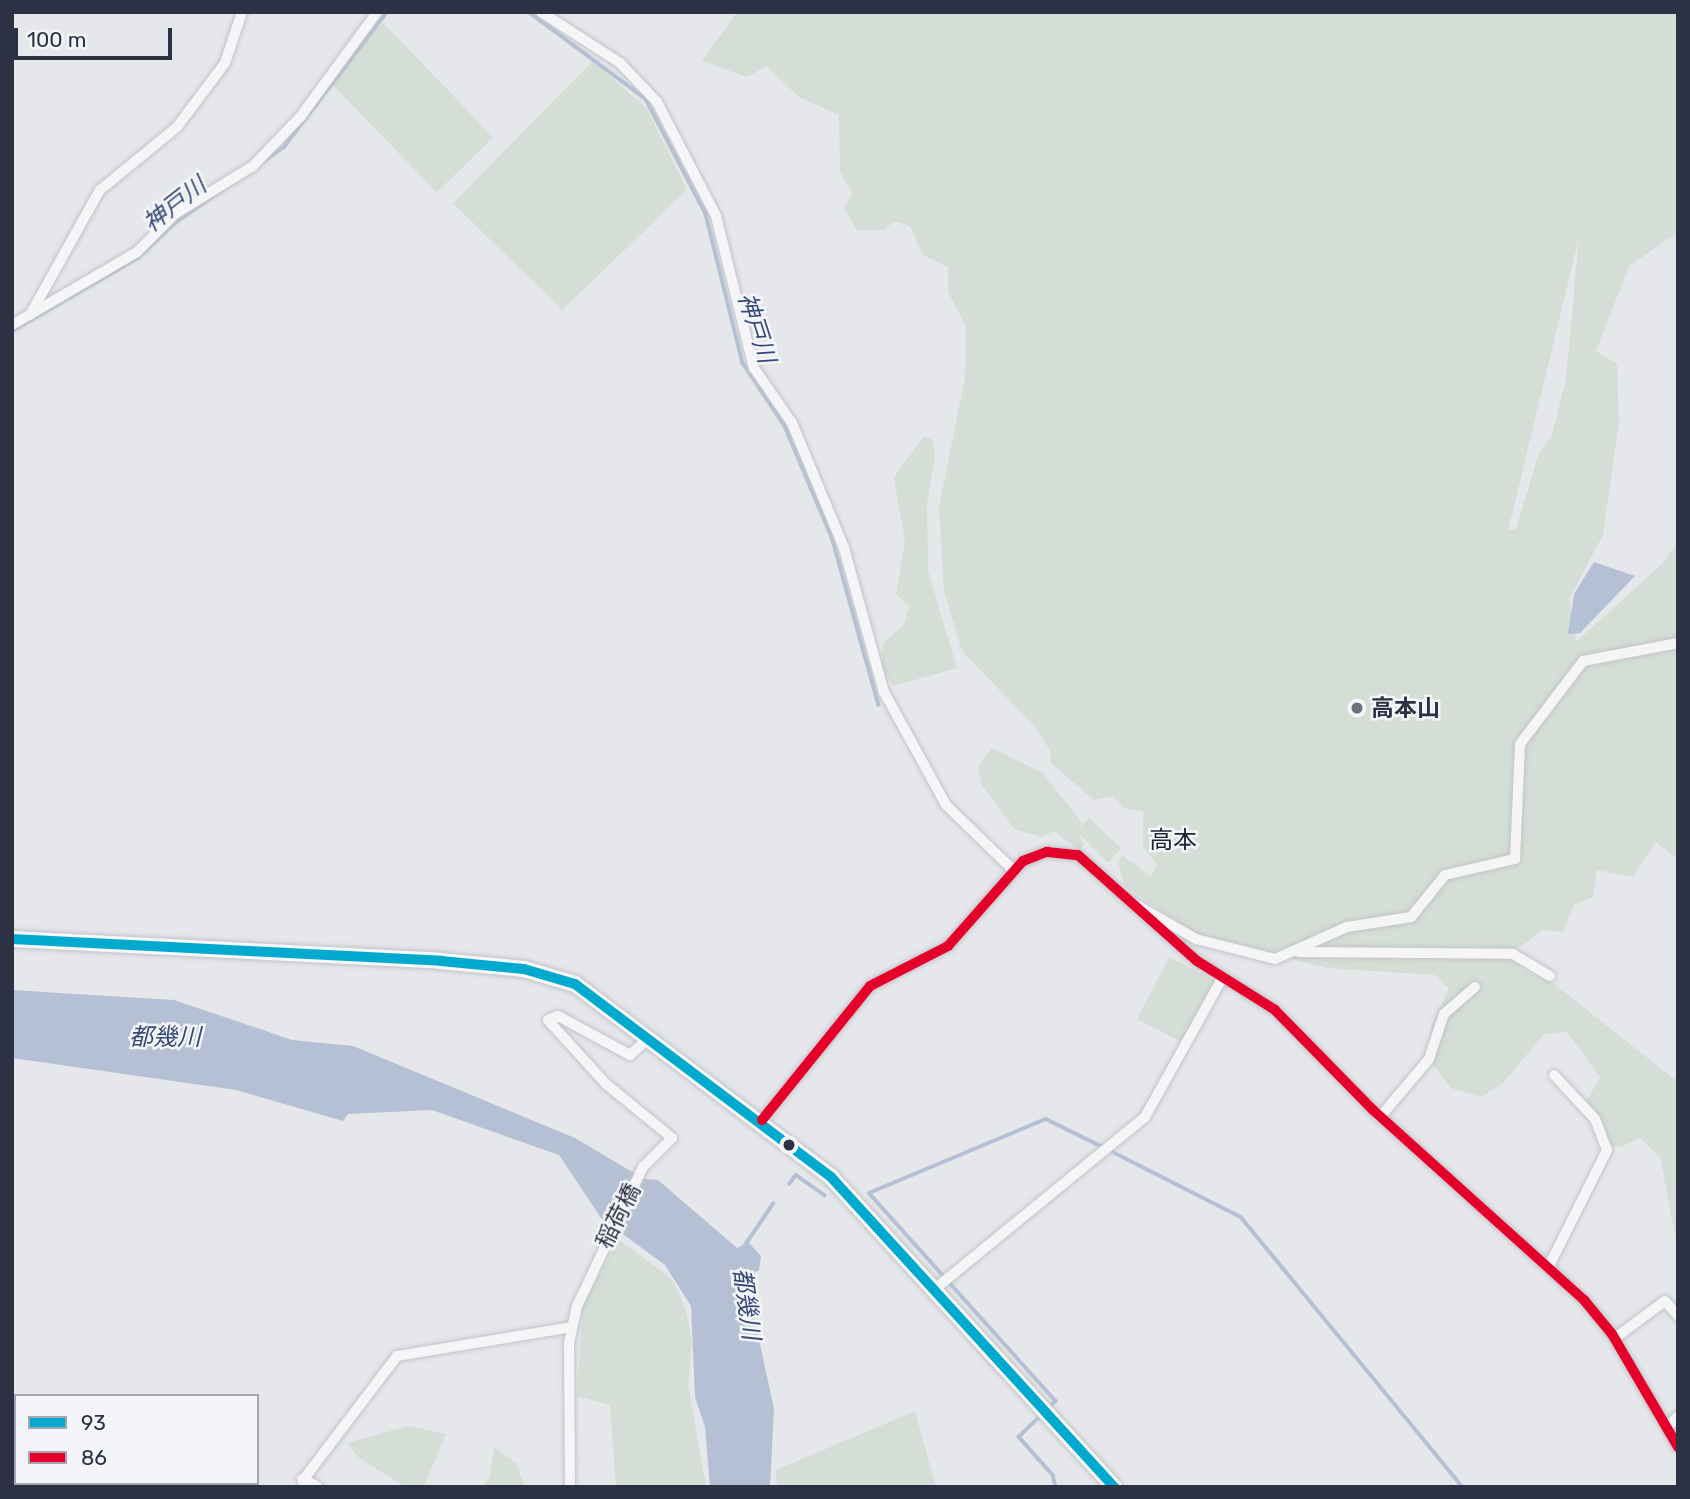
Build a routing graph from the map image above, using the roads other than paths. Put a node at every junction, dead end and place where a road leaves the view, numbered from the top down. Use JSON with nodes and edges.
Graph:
{"nodes":[{"id":1,"x":242,"y":12,"type":"edge"},
{"id":2,"x":377,"y":12,"type":"edge"},
{"id":3,"x":541,"y":12,"type":"edge"},
{"id":4,"x":30,"y":315,"type":"junction"},
{"id":5,"x":12,"y":325,"type":"edge"},
{"id":6,"x":1678,"y":643,"type":"edge"},
{"id":7,"x":1013,"y":870,"type":"junction"},
{"id":8,"x":1128,"y":900,"type":"junction"},
{"id":9,"x":12,"y":939,"type":"edge"},
{"id":10,"x":1298,"y":951,"type":"junction"},
{"id":11,"x":1550,"y":975,"type":"dead end"},
{"id":12,"x":1223,"y":977,"type":"junction"},
{"id":13,"x":1475,"y":987,"type":"dead end"},
{"id":14,"x":650,"y":1036,"type":"junction"},
{"id":15,"x":1553,"y":1075,"type":"dead end"},
{"id":16,"x":1380,"y":1117,"type":"junction"},
{"id":17,"x":762,"y":1121,"type":"junction"},
{"id":18,"x":1549,"y":1266,"type":"junction"},
{"id":19,"x":936,"y":1289,"type":"junction"},
{"id":20,"x":1678,"y":1316,"type":"edge"},
{"id":21,"x":572,"y":1327,"type":"junction"},
{"id":22,"x":1615,"y":1338,"type":"junction"},
{"id":23,"x":1678,"y":1416,"type":"edge"},
{"id":24,"x":1667,"y":1428,"type":"junction"},
{"id":25,"x":1678,"y":1447,"type":"edge"},
{"id":26,"x":303,"y":1480,"type":"joint"},
{"id":27,"x":316,"y":1487,"type":"edge"},
{"id":28,"x":570,"y":1487,"type":"edge"},
{"id":29,"x":1114,"y":1487,"type":"edge"}],
"edges":[{"from":1,"to":4,"type":"street"},
{"from":2,"to":4,"type":"street"},
{"from":3,"to":7,"type":"street"},
{"from":4,"to":5,"type":"street"},
{"from":6,"to":10,"type":"street"},
{"from":7,"to":8,"type":"street"},
{"from":7,"to":17,"type":"street"},
{"from":8,"to":10,"type":"street"},
{"from":8,"to":12,"type":"street"},
{"from":9,"to":14,"type":"main road"},
{"from":10,"to":11,"type":"street"},
{"from":12,"to":16,"type":"street"},
{"from":12,"to":19,"type":"street"},
{"from":13,"to":16,"type":"street"},
{"from":14,"to":17,"type":"main road"},
{"from":14,"to":21,"type":"street","name":"稲荷橋"},
{"from":15,"to":18,"type":"street"},
{"from":16,"to":18,"type":"street"},
{"from":17,"to":19,"type":"main road"},
{"from":18,"to":22,"type":"street"},
{"from":19,"to":29,"type":"main road"},
{"from":20,"to":22,"type":"street"},
{"from":21,"to":26,"type":"street"},
{"from":21,"to":28,"type":"street","name":"稲荷橋"},
{"from":22,"to":24,"type":"street"},
{"from":23,"to":24,"type":"street"},
{"from":24,"to":25,"type":"street"},
{"from":26,"to":27,"type":"street"}]}
